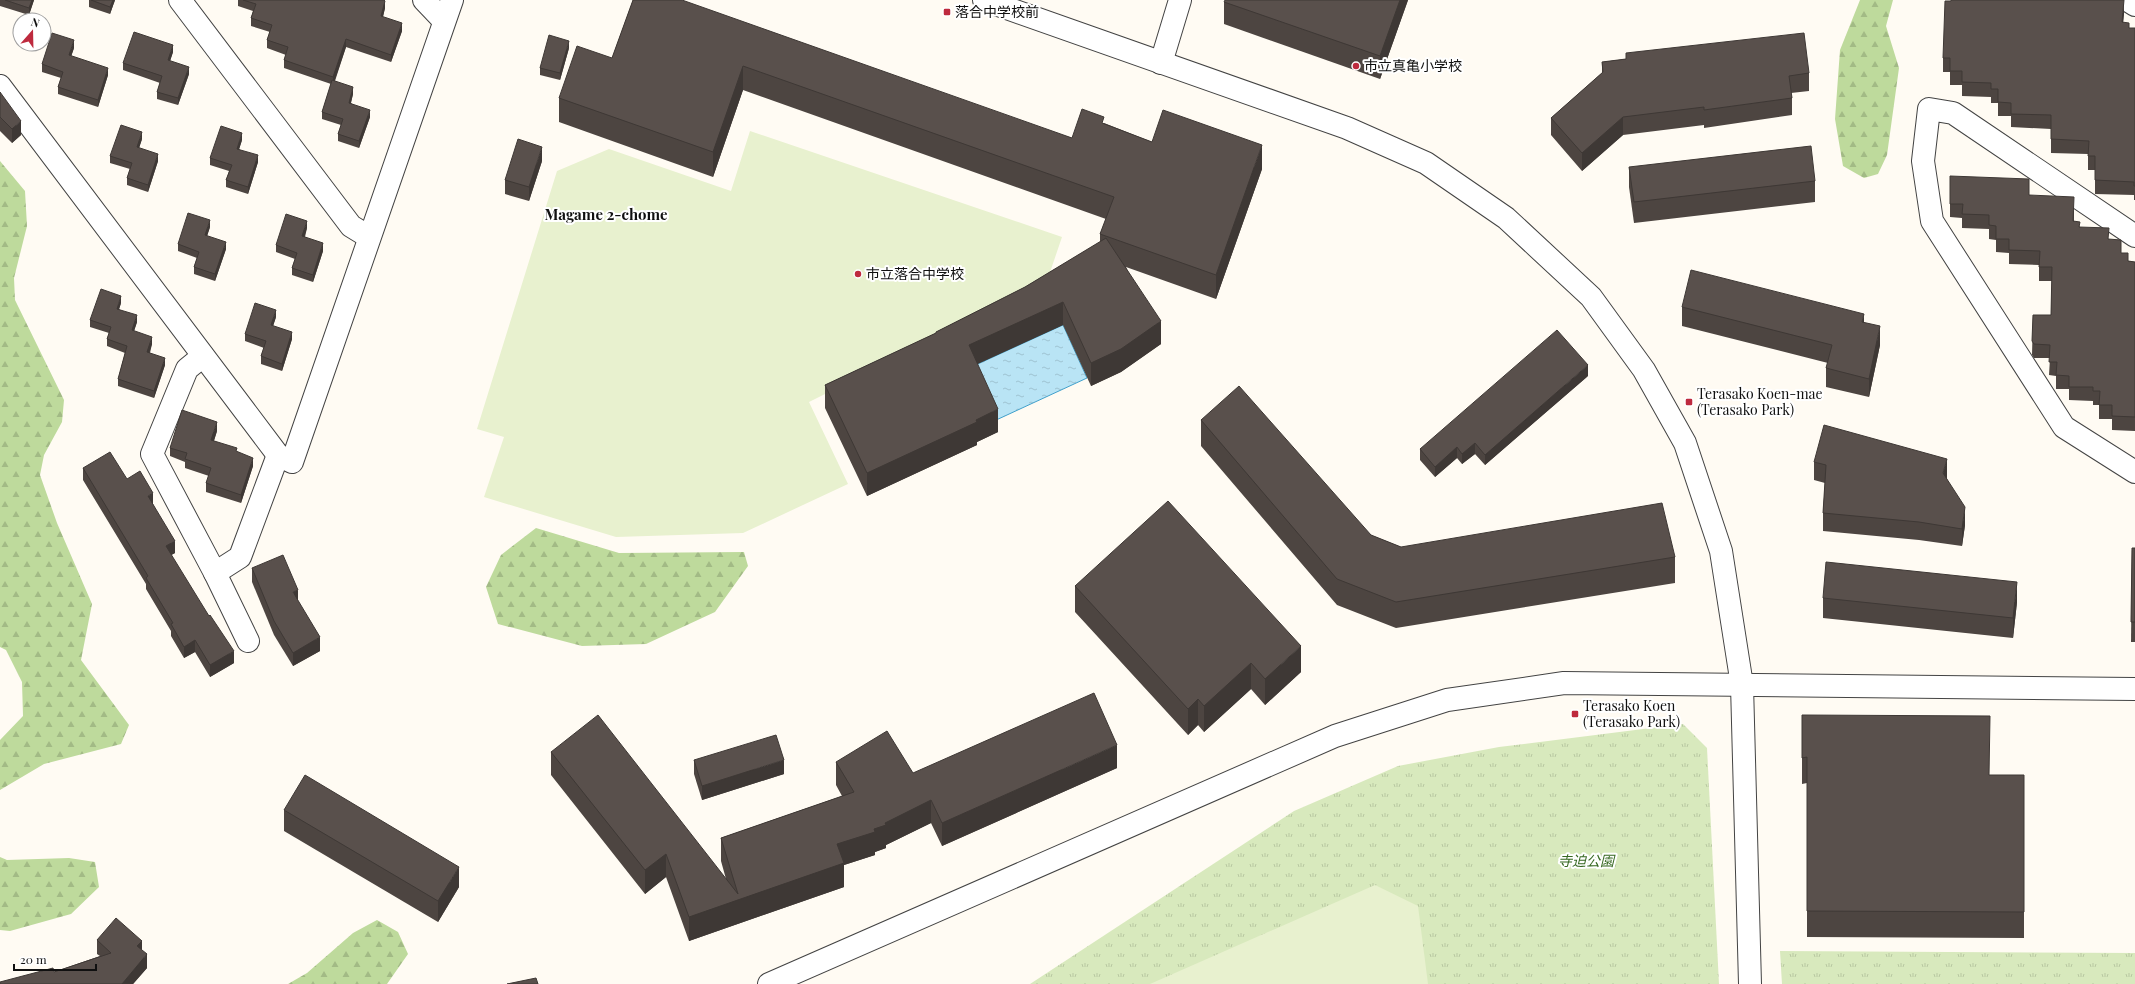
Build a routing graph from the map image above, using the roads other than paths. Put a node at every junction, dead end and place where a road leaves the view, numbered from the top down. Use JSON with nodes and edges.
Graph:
{"nodes":[{"id":1,"x":180,"y":0,"type":"edge"},
{"id":2,"x":424,"y":0,"type":"edge"},
{"id":3,"x":452,"y":0,"type":"edge"},
{"id":4,"x":984,"y":0,"type":"edge"},
{"id":5,"x":1180,"y":0,"type":"edge"},
{"id":6,"x":2127,"y":0,"type":"edge"},
{"id":7,"x":2135,"y":5,"type":"edge"},
{"id":8,"x":444,"y":21,"type":"junction"},
{"id":9,"x":1161,"y":63,"type":"junction"},
{"id":10,"x":0,"y":86,"type":"edge"},
{"id":11,"x":2135,"y":236,"type":"edge"},
{"id":12,"x":369,"y":237,"type":"junction"},
{"id":13,"x":203,"y":356,"type":"junction"},
{"id":14,"x":278,"y":455,"type":"junction"},
{"id":15,"x":2135,"y":472,"type":"edge"},
{"id":16,"x":215,"y":573,"type":"junction"},
{"id":17,"x":248,"y":641,"type":"dead end"},
{"id":18,"x":1742,"y":685,"type":"junction"},
{"id":19,"x":2135,"y":688,"type":"edge"},
{"id":20,"x":769,"y":984,"type":"edge"},
{"id":21,"x":1750,"y":984,"type":"edge"}],
"edges":[{"from":1,"to":12,"type":"street"},
{"from":2,"to":8,"type":"street"},
{"from":3,"to":8,"type":"street"},
{"from":4,"to":9,"type":"street"},
{"from":5,"to":9,"type":"street"},
{"from":6,"to":7,"type":"street"},
{"from":8,"to":12,"type":"street"},
{"from":9,"to":18,"type":"street"},
{"from":10,"to":13,"type":"street"},
{"from":11,"to":15,"type":"street"},
{"from":12,"to":14,"type":"street"},
{"from":13,"to":14,"type":"street"},
{"from":13,"to":16,"type":"street"},
{"from":14,"to":16,"type":"street"},
{"from":16,"to":17,"type":"street"},
{"from":18,"to":19,"type":"street"},
{"from":18,"to":20,"type":"street"},
{"from":18,"to":21,"type":"street"}]}
